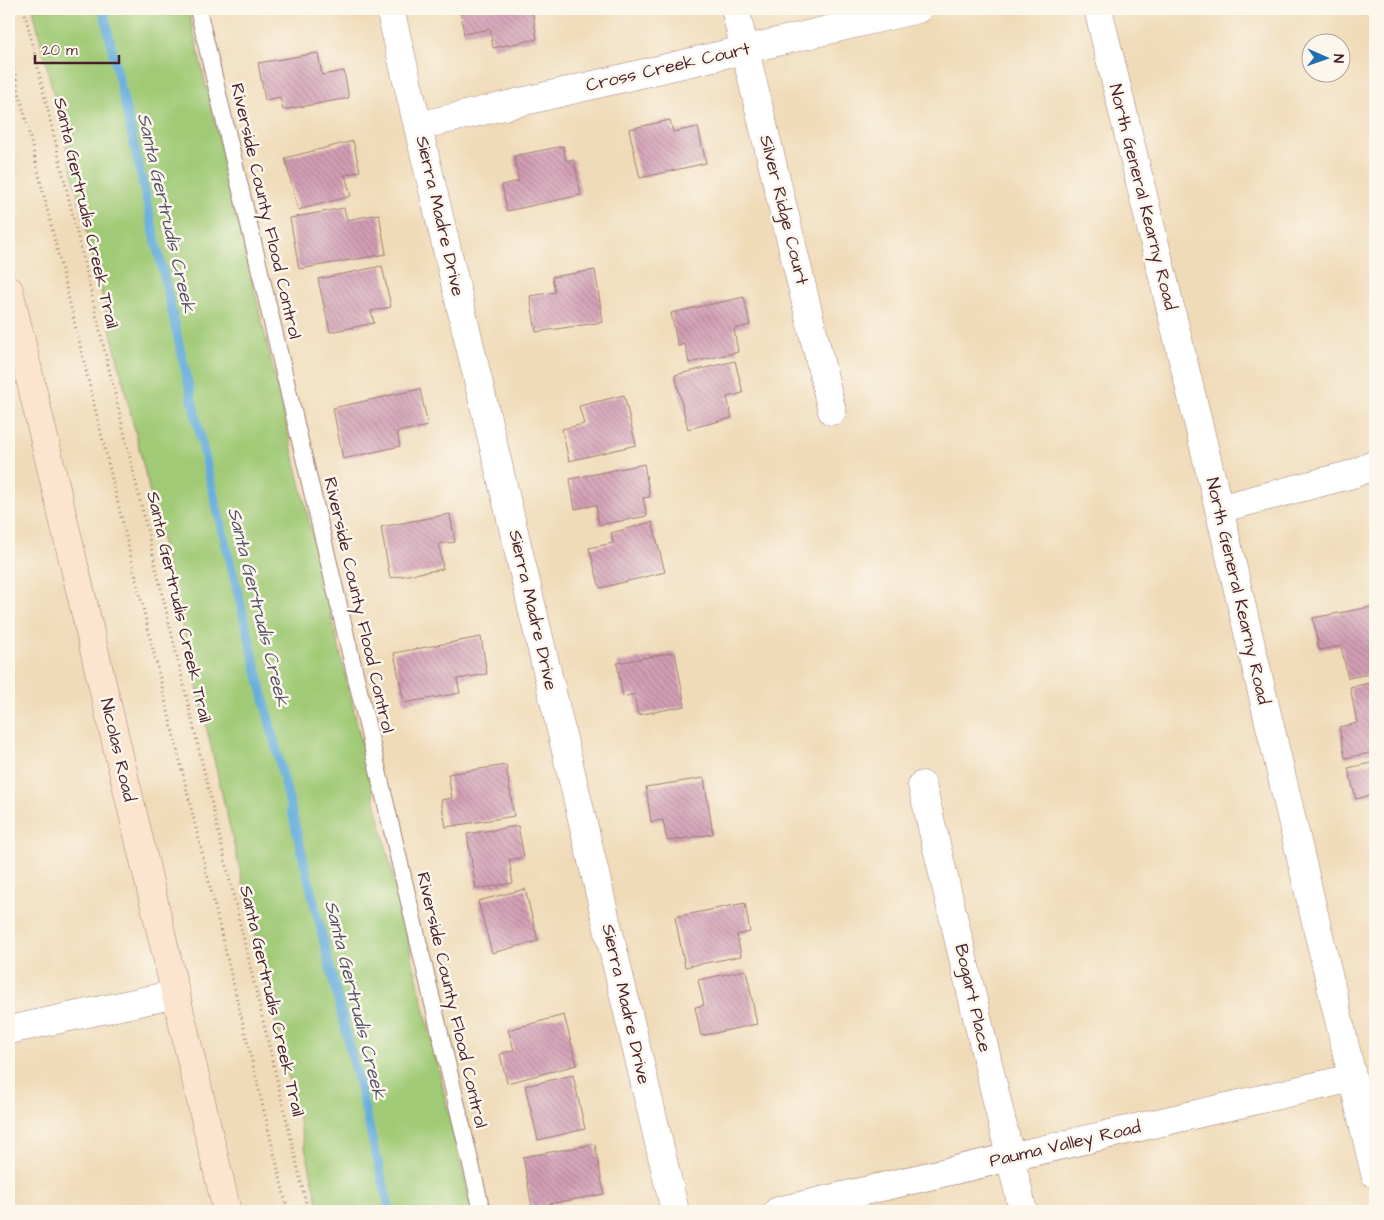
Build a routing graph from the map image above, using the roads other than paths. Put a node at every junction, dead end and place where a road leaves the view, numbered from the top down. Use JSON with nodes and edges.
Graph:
{"nodes":[{"id":1,"x":198,"y":9,"type":"edge"},
{"id":2,"x":390,"y":9,"type":"edge"},
{"id":3,"x":735,"y":9,"type":"edge"},
{"id":4,"x":918,"y":9,"type":"edge"},
{"id":5,"x":1098,"y":9,"type":"edge"},
{"id":6,"x":745,"y":48,"type":"junction"},
{"id":7,"x":418,"y":126,"type":"junction"},
{"id":8,"x":9,"y":290,"type":"edge"},
{"id":9,"x":832,"y":411,"type":"dead end"},
{"id":10,"x":1375,"y":464,"type":"edge"},
{"id":11,"x":1219,"y":509,"type":"junction"},
{"id":12,"x":922,"y":785,"type":"dead end"},
{"id":13,"x":176,"y":994,"type":"junction"},
{"id":14,"x":9,"y":1030,"type":"edge"},
{"id":15,"x":1352,"y":1078,"type":"junction"},
{"id":16,"x":1010,"y":1157,"type":"junction"},
{"id":17,"x":1375,"y":1174,"type":"edge"},
{"id":18,"x":227,"y":1211,"type":"edge"},
{"id":19,"x":482,"y":1211,"type":"edge"},
{"id":20,"x":675,"y":1211,"type":"edge"},
{"id":21,"x":778,"y":1211,"type":"edge"},
{"id":22,"x":1023,"y":1211,"type":"edge"}],
"edges":[{"from":1,"to":19,"type":"lane","name":"Riverside County Flood Control"},
{"from":2,"to":7,"type":"street","name":"Sierra Madre Drive"},
{"from":3,"to":6,"type":"street","name":"Silver Ridge Court"},
{"from":4,"to":6,"type":"street","name":"Cross Creek Court"},
{"from":5,"to":11,"type":"street","name":"North General Kearny Road"},
{"from":6,"to":7,"type":"street","name":"Cross Creek Court"},
{"from":6,"to":9,"type":"street","name":"Silver Ridge Court"},
{"from":7,"to":20,"type":"street","name":"Sierra Madre Drive"},
{"from":8,"to":13,"type":"main road","name":"Nicolas Road"},
{"from":10,"to":11,"type":"street"},
{"from":11,"to":15,"type":"street","name":"North General Kearny Road"},
{"from":12,"to":16,"type":"street","name":"Bogart Place"},
{"from":13,"to":14,"type":"street"},
{"from":13,"to":18,"type":"main road","name":"Nicolas Road"},
{"from":15,"to":16,"type":"street","name":"Pauma Valley Road"},
{"from":15,"to":17,"type":"street","name":"North General Kearny Road"},
{"from":16,"to":21,"type":"street","name":"Pauma Valley Road"},
{"from":16,"to":22,"type":"street","name":"Bogart Place"}]}
